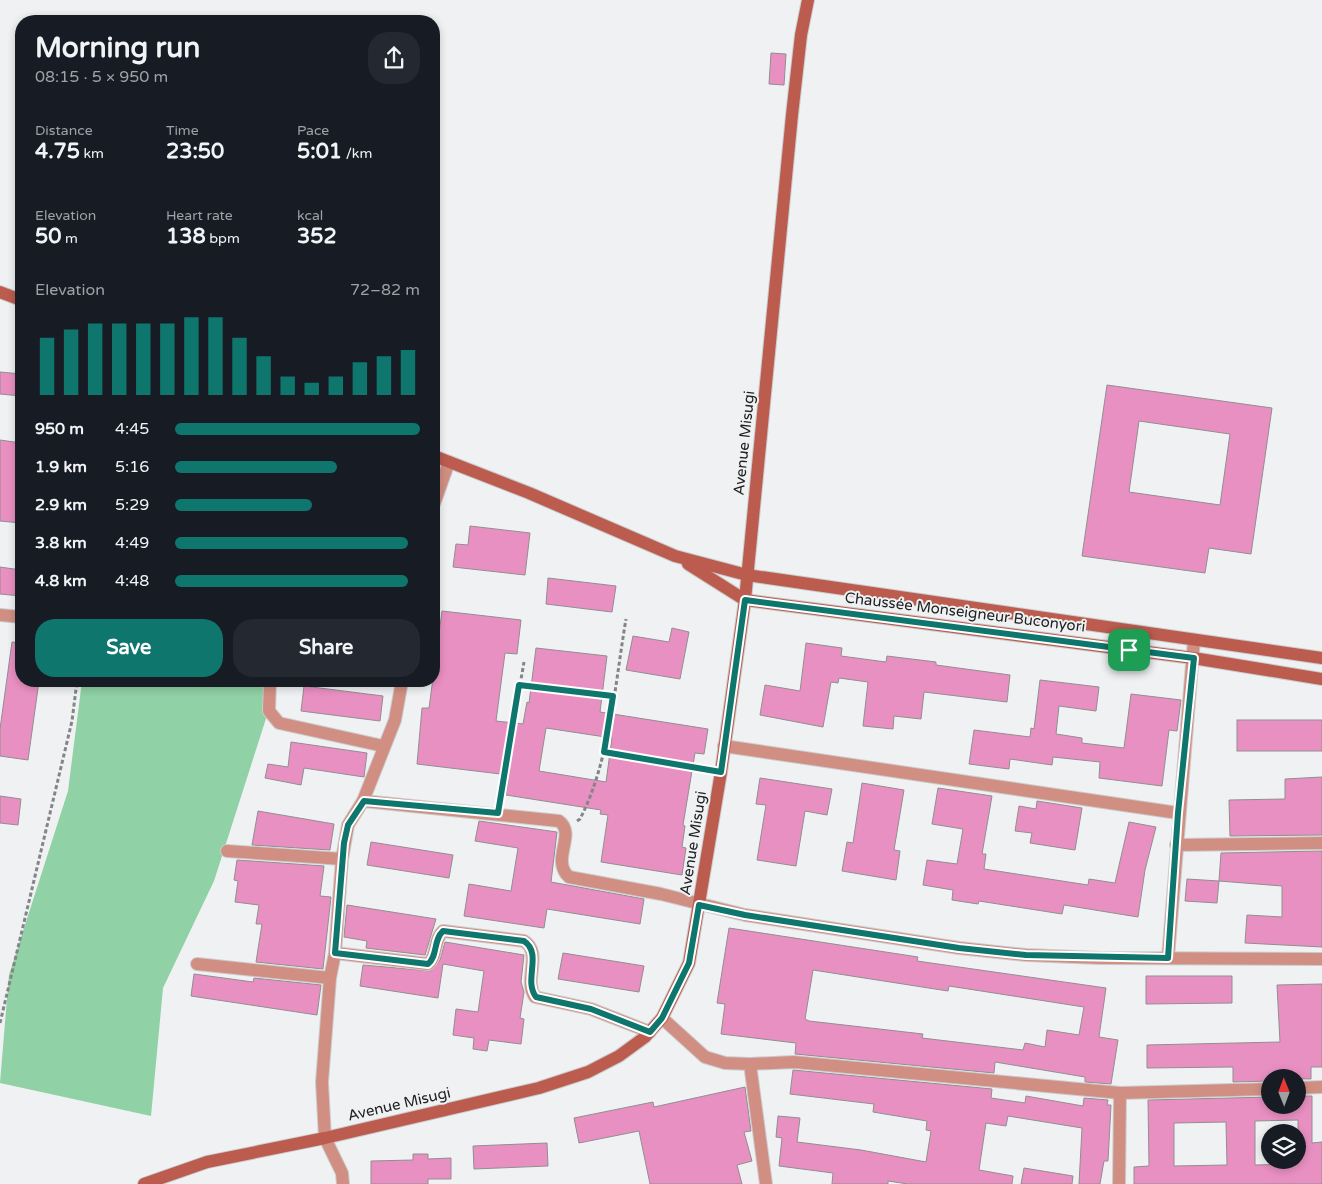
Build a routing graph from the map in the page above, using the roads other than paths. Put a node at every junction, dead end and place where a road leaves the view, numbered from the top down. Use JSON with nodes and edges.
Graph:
{"nodes":[{"id":1,"x":808,"y":0,"type":"edge"},
{"id":2,"x":0,"y":292,"type":"edge"},
{"id":3,"x":15,"y":298,"type":"edge"},
{"id":4,"x":440,"y":458,"type":"edge"},
{"id":5,"x":449,"y":462,"type":"junction"},
{"id":6,"x":440,"y":487,"type":"edge"},
{"id":7,"x":675,"y":556,"type":"junction"},
{"id":8,"x":747,"y":576,"type":"junction"},
{"id":9,"x":745,"y":600,"type":"junction"},
{"id":10,"x":0,"y":615,"type":"edge"},
{"id":11,"x":15,"y":616,"type":"edge"},
{"id":12,"x":1194,"y":640,"type":"junction"},
{"id":13,"x":1194,"y":658,"type":"junction"},
{"id":14,"x":1322,"y":658,"type":"edge"},
{"id":15,"x":1322,"y":679,"type":"edge"},
{"id":16,"x":270,"y":687,"type":"edge"},
{"id":17,"x":401,"y":687,"type":"edge"},
{"id":18,"x":383,"y":746,"type":"junction"},
{"id":19,"x":724,"y":746,"type":"junction"},
{"id":20,"x":364,"y":801,"type":"junction"},
{"id":21,"x":1178,"y":813,"type":"junction"},
{"id":22,"x":1322,"y":843,"type":"edge"},
{"id":23,"x":1176,"y":844,"type":"junction"},
{"id":24,"x":227,"y":851,"type":"dead end"},
{"id":25,"x":342,"y":859,"type":"junction"},
{"id":26,"x":699,"y":905,"type":"junction"},
{"id":27,"x":335,"y":953,"type":"junction"},
{"id":28,"x":1168,"y":958,"type":"junction"},
{"id":29,"x":1322,"y":959,"type":"edge"},
{"id":30,"x":197,"y":964,"type":"dead end"},
{"id":31,"x":330,"y":978,"type":"junction"},
{"id":32,"x":662,"y":1018,"type":"junction"},
{"id":33,"x":650,"y":1032,"type":"junction"},
{"id":34,"x":750,"y":1064,"type":"junction"},
{"id":35,"x":1322,"y":1087,"type":"edge"},
{"id":36,"x":1306,"y":1088,"type":"edge"},
{"id":37,"x":1261,"y":1089,"type":"edge"},
{"id":38,"x":1120,"y":1093,"type":"junction"},
{"id":39,"x":325,"y":1138,"type":"junction"},
{"id":40,"x":144,"y":1184,"type":"edge"},
{"id":41,"x":343,"y":1184,"type":"edge"},
{"id":42,"x":766,"y":1184,"type":"edge"},
{"id":43,"x":1119,"y":1184,"type":"edge"}],
"edges":[{"from":1,"to":8,"type":"street","name":"Avenue Misugi"},
{"from":2,"to":3,"type":"street"},
{"from":4,"to":5,"type":"street","name":"Chaussée Monseigneur Buconyori"},
{"from":5,"to":6,"type":"street"},
{"from":5,"to":7,"type":"street","name":"Chaussée Monseigneur Buconyori"},
{"from":7,"to":8,"type":"street","name":"Chaussée Monseigneur Buconyori"},
{"from":7,"to":9,"type":"street","name":"Chaussée Monseigneur Buconyori"},
{"from":8,"to":9,"type":"street","name":"Avenue Misugi"},
{"from":8,"to":12,"type":"street","name":"Chaussée Monseigneur Buconyori"},
{"from":9,"to":13,"type":"street","name":"Chaussée Monseigneur Buconyori"},
{"from":9,"to":19,"type":"street","name":"Avenue Misugi"},
{"from":10,"to":11,"type":"street"},
{"from":12,"to":13,"type":"street"},
{"from":12,"to":14,"type":"street","name":"Chaussée Monseigneur Buconyori"},
{"from":13,"to":15,"type":"street","name":"Chaussée Monseigneur Buconyori"},
{"from":13,"to":21,"type":"street"},
{"from":16,"to":18,"type":"street"},
{"from":17,"to":18,"type":"street"},
{"from":18,"to":20,"type":"street"},
{"from":19,"to":21,"type":"street"},
{"from":19,"to":26,"type":"street","name":"Avenue Misugi"},
{"from":20,"to":25,"type":"street"},
{"from":20,"to":26,"type":"street"},
{"from":21,"to":23,"type":"street"},
{"from":22,"to":23,"type":"street"},
{"from":23,"to":28,"type":"street"},
{"from":24,"to":25,"type":"street"},
{"from":25,"to":27,"type":"street"},
{"from":26,"to":28,"type":"street"},
{"from":26,"to":32,"type":"street","name":"Avenue Misugi"},
{"from":27,"to":31,"type":"street"},
{"from":27,"to":33,"type":"street"},
{"from":28,"to":29,"type":"street"},
{"from":30,"to":31,"type":"street"},
{"from":31,"to":39,"type":"street"},
{"from":32,"to":33,"type":"street","name":"Avenue Misugi"},
{"from":32,"to":34,"type":"street"},
{"from":33,"to":39,"type":"street","name":"Avenue Misugi"},
{"from":34,"to":38,"type":"street"},
{"from":34,"to":42,"type":"street"},
{"from":35,"to":36,"type":"street"},
{"from":37,"to":38,"type":"street"},
{"from":38,"to":43,"type":"street"},
{"from":39,"to":40,"type":"street","name":"Avenue Misugi"},
{"from":39,"to":41,"type":"street"}]}
